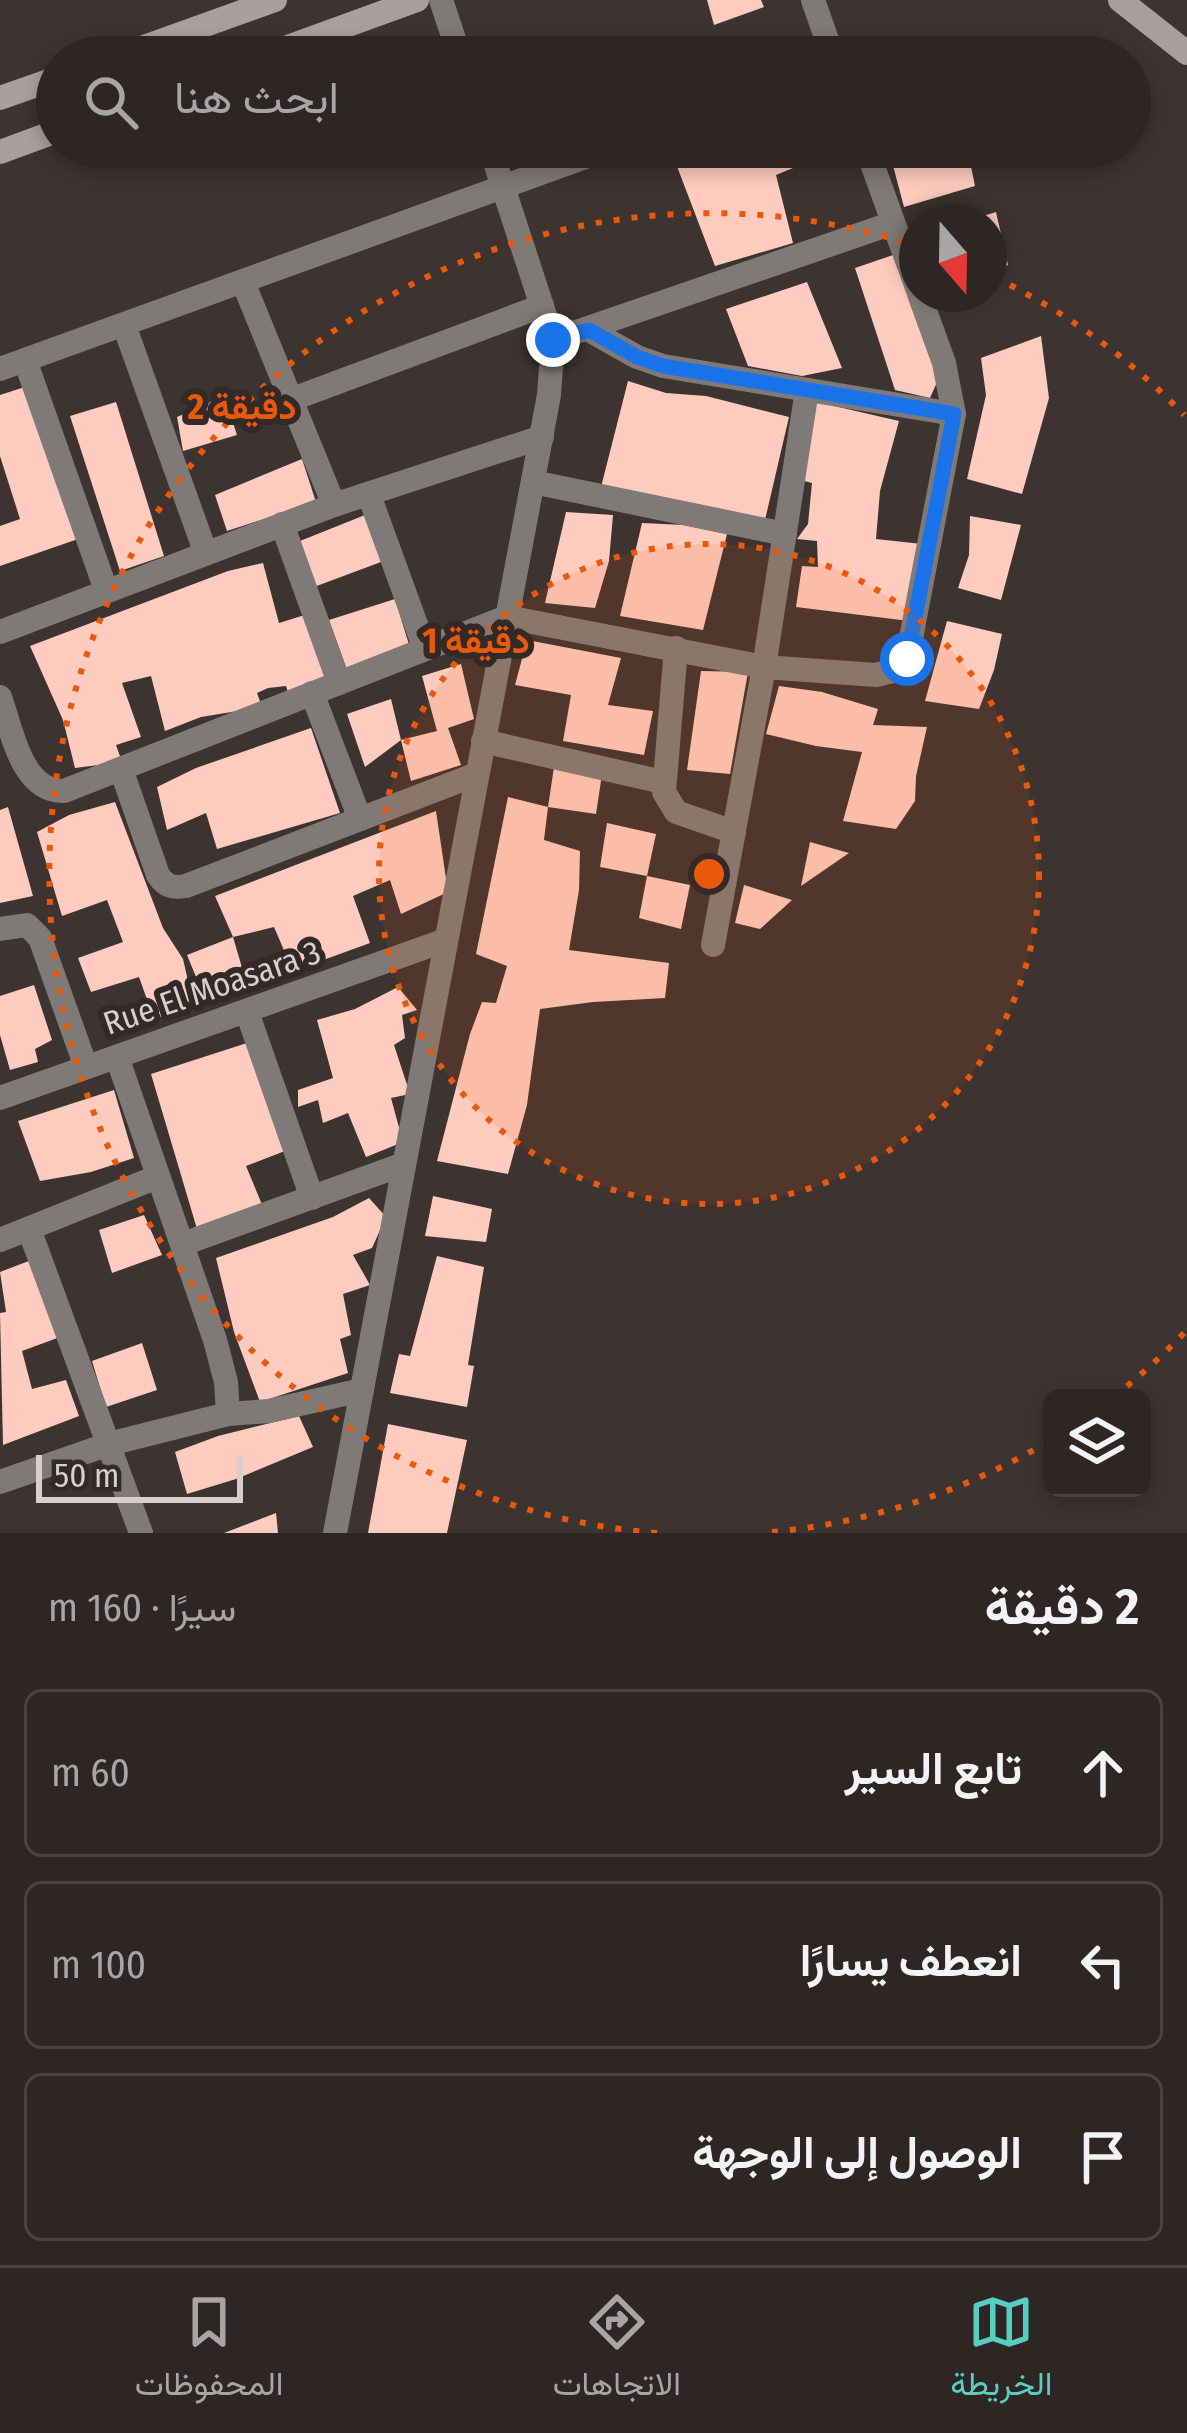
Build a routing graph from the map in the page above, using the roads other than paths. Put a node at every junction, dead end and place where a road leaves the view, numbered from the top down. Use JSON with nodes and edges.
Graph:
{"nodes":[{"id":1,"x":275,"y":0,"type":"edge"},
{"id":2,"x":417,"y":0,"type":"edge"},
{"id":3,"x":441,"y":0,"type":"edge"},
{"id":4,"x":813,"y":0,"type":"edge"},
{"id":5,"x":1120,"y":0,"type":"edge"},
{"id":6,"x":175,"y":36,"type":"edge"},
{"id":7,"x":318,"y":36,"type":"edge"},
{"id":8,"x":453,"y":36,"type":"edge"},
{"id":9,"x":826,"y":36,"type":"edge"},
{"id":10,"x":1187,"y":53,"type":"edge"},
{"id":11,"x":36,"y":85,"type":"edge"},
{"id":12,"x":0,"y":98,"type":"edge"},
{"id":13,"x":36,"y":139,"type":"edge"},
{"id":14,"x":0,"y":152,"type":"edge"},
{"id":15,"x":497,"y":168,"type":"edge"},
{"id":16,"x":555,"y":168,"type":"edge"},
{"id":17,"x":873,"y":168,"type":"edge"},
{"id":18,"x":503,"y":187,"type":"junction"},
{"id":19,"x":893,"y":223,"type":"junction"},
{"id":20,"x":899,"y":239,"type":"edge"},
{"id":21,"x":243,"y":282,"type":"junction"},
{"id":22,"x":542,"y":306,"type":"junction"},
{"id":23,"x":926,"y":312,"type":"edge"},
{"id":24,"x":124,"y":325,"type":"junction"},
{"id":25,"x":589,"y":330,"type":"junction"},
{"id":26,"x":553,"y":340,"type":"junction"},
{"id":27,"x":25,"y":359,"type":"junction"},
{"id":28,"x":0,"y":369,"type":"edge"},
{"id":29,"x":807,"y":390,"type":"junction"},
{"id":30,"x":290,"y":400,"type":"junction"},
{"id":31,"x":954,"y":414,"type":"junction"},
{"id":32,"x":542,"y":437,"type":"junction"},
{"id":33,"x":533,"y":482,"type":"junction"},
{"id":34,"x":369,"y":495,"type":"junction"},
{"id":35,"x":334,"y":505,"type":"junction"},
{"id":36,"x":282,"y":524,"type":"junction"},
{"id":37,"x":784,"y":534,"type":"junction"},
{"id":38,"x":206,"y":551,"type":"junction"},
{"id":39,"x":106,"y":590,"type":"junction"},
{"id":40,"x":507,"y":617,"type":"junction"},
{"id":41,"x":0,"y":632,"type":"edge"},
{"id":42,"x":676,"y":648,"type":"junction"},
{"id":43,"x":425,"y":649,"type":"junction"},
{"id":44,"x":764,"y":667,"type":"junction"},
{"id":45,"x":339,"y":683,"type":"junction"},
{"id":46,"x":312,"y":693,"type":"junction"},
{"id":47,"x":0,"y":697,"type":"edge"},
{"id":48,"x":483,"y":741,"type":"junction"},
{"id":49,"x":121,"y":769,"type":"junction"},
{"id":50,"x":477,"y":774,"type":"junction"},
{"id":51,"x":663,"y":782,"type":"junction"},
{"id":52,"x":359,"y":818,"type":"junction"},
{"id":53,"x":734,"y":832,"type":"junction"},
{"id":54,"x":0,"y":929,"type":"edge"},
{"id":55,"x":446,"y":940,"type":"junction"},
{"id":56,"x":713,"y":945,"type":"dead end"},
{"id":57,"x":247,"y":1012,"type":"junction"},
{"id":58,"x":117,"y":1057,"type":"junction"},
{"id":59,"x":86,"y":1067,"type":"junction"},
{"id":60,"x":0,"y":1098,"type":"edge"},
{"id":61,"x":404,"y":1164,"type":"junction"},
{"id":62,"x":157,"y":1177,"type":"junction"},
{"id":63,"x":312,"y":1198,"type":"junction"},
{"id":64,"x":29,"y":1229,"type":"junction"},
{"id":65,"x":0,"y":1240,"type":"edge"},
{"id":66,"x":183,"y":1244,"type":"junction"},
{"id":67,"x":362,"y":1390,"type":"junction"},
{"id":68,"x":228,"y":1414,"type":"junction"},
{"id":69,"x":109,"y":1444,"type":"junction"},
{"id":70,"x":0,"y":1482,"type":"edge"},
{"id":71,"x":141,"y":1533,"type":"edge"},
{"id":72,"x":335,"y":1533,"type":"edge"}],
"edges":[{"from":1,"to":6,"type":"main road"},
{"from":2,"to":7,"type":"main road"},
{"from":3,"to":8,"type":"street"},
{"from":4,"to":9,"type":"street"},
{"from":5,"to":10,"type":"main road"},
{"from":11,"to":12,"type":"main road"},
{"from":13,"to":14,"type":"main road"},
{"from":15,"to":18,"type":"street"},
{"from":16,"to":18,"type":"street"},
{"from":17,"to":19,"type":"street"},
{"from":18,"to":21,"type":"street"},
{"from":18,"to":22,"type":"street"},
{"from":19,"to":20,"type":"street"},
{"from":19,"to":25,"type":"street"},
{"from":21,"to":24,"type":"street"},
{"from":21,"to":30,"type":"street"},
{"from":22,"to":26,"type":"street"},
{"from":22,"to":30,"type":"street"},
{"from":23,"to":31,"type":"street"},
{"from":24,"to":27,"type":"street"},
{"from":24,"to":38,"type":"street"},
{"from":25,"to":26,"type":"street"},
{"from":25,"to":29,"type":"street"},
{"from":26,"to":32,"type":"street"},
{"from":27,"to":28,"type":"street"},
{"from":27,"to":39,"type":"street"},
{"from":29,"to":31,"type":"street"},
{"from":29,"to":37,"type":"street"},
{"from":30,"to":35,"type":"street"},
{"from":31,"to":44,"type":"street"},
{"from":32,"to":33,"type":"street"},
{"from":32,"to":34,"type":"street"},
{"from":33,"to":37,"type":"street"},
{"from":33,"to":40,"type":"street"},
{"from":34,"to":35,"type":"street"},
{"from":34,"to":43,"type":"street"},
{"from":35,"to":36,"type":"street"},
{"from":36,"to":38,"type":"street"},
{"from":36,"to":45,"type":"street"},
{"from":37,"to":44,"type":"street"},
{"from":38,"to":39,"type":"street"},
{"from":39,"to":41,"type":"street"},
{"from":40,"to":42,"type":"street"},
{"from":40,"to":43,"type":"street"},
{"from":40,"to":48,"type":"street"},
{"from":42,"to":44,"type":"street"},
{"from":42,"to":51,"type":"street"},
{"from":43,"to":45,"type":"street"},
{"from":44,"to":53,"type":"street"},
{"from":45,"to":46,"type":"street"},
{"from":46,"to":49,"type":"street"},
{"from":46,"to":52,"type":"street"},
{"from":47,"to":49,"type":"street"},
{"from":48,"to":50,"type":"street"},
{"from":48,"to":51,"type":"street"},
{"from":49,"to":52,"type":"street"},
{"from":50,"to":52,"type":"street"},
{"from":50,"to":55,"type":"street"},
{"from":51,"to":53,"type":"street"},
{"from":53,"to":56,"type":"street"},
{"from":54,"to":59,"type":"street"},
{"from":55,"to":57,"type":"street","name":"Rue El Moasara 3"},
{"from":55,"to":61,"type":"street"},
{"from":57,"to":58,"type":"street","name":"Rue El Moasara 3"},
{"from":57,"to":63,"type":"street"},
{"from":58,"to":59,"type":"street","name":"Rue El Moasara 3"},
{"from":58,"to":62,"type":"street"},
{"from":59,"to":60,"type":"street","name":"Rue El Moasara 3"},
{"from":61,"to":63,"type":"street"},
{"from":61,"to":67,"type":"street"},
{"from":62,"to":64,"type":"street"},
{"from":62,"to":66,"type":"street"},
{"from":63,"to":66,"type":"street"},
{"from":64,"to":65,"type":"street"},
{"from":64,"to":69,"type":"street"},
{"from":66,"to":68,"type":"street"},
{"from":67,"to":68,"type":"street"},
{"from":67,"to":72,"type":"street"},
{"from":68,"to":69,"type":"street"},
{"from":69,"to":70,"type":"street"},
{"from":69,"to":71,"type":"street"}]}
